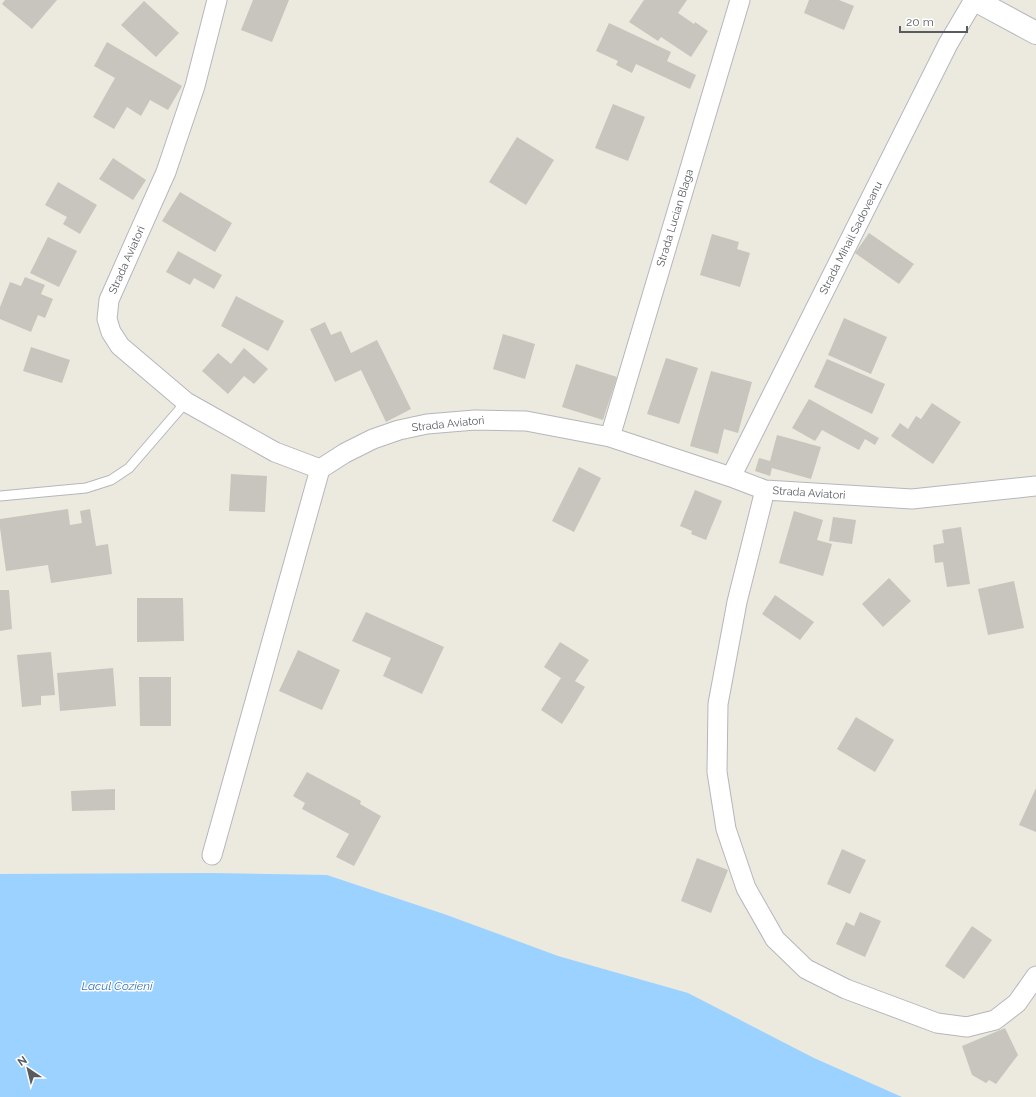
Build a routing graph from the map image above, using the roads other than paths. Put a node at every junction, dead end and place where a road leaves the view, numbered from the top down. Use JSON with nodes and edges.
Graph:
{"nodes":[{"id":1,"x":217,"y":0,"type":"edge"},
{"id":2,"x":740,"y":0,"type":"edge"},
{"id":3,"x":975,"y":0,"type":"edge"},
{"id":4,"x":998,"y":5,"type":"edge"},
{"id":5,"x":1036,"y":33,"type":"edge"},
{"id":6,"x":186,"y":402,"type":"junction"},
{"id":7,"x":610,"y":437,"type":"junction"},
{"id":8,"x":320,"y":469,"type":"junction"},
{"id":9,"x":731,"y":477,"type":"junction"},
{"id":10,"x":1036,"y":486,"type":"edge"},
{"id":11,"x":765,"y":490,"type":"junction"},
{"id":12,"x":0,"y":496,"type":"edge"},
{"id":13,"x":212,"y":855,"type":"dead end"},
{"id":14,"x":1036,"y":976,"type":"edge"}],
"edges":[{"from":1,"to":6,"type":"street","name":"Strada Aviatori"},
{"from":2,"to":7,"type":"street","name":"Strada Lucian Blaga"},
{"from":3,"to":4,"type":"main road"},
{"from":3,"to":9,"type":"street","name":"Strada Mihail Sadoveanu"},
{"from":4,"to":5,"type":"main road"},
{"from":6,"to":8,"type":"street","name":"Strada Aviatori"},
{"from":6,"to":12,"type":"lane"},
{"from":7,"to":8,"type":"street","name":"Strada Aviatori"},
{"from":7,"to":9,"type":"street","name":"Strada Aviatori"},
{"from":8,"to":13,"type":"street"},
{"from":9,"to":11,"type":"street","name":"Strada Aviatori"},
{"from":10,"to":11,"type":"street","name":"Strada Aviatori"},
{"from":11,"to":14,"type":"street"}]}
